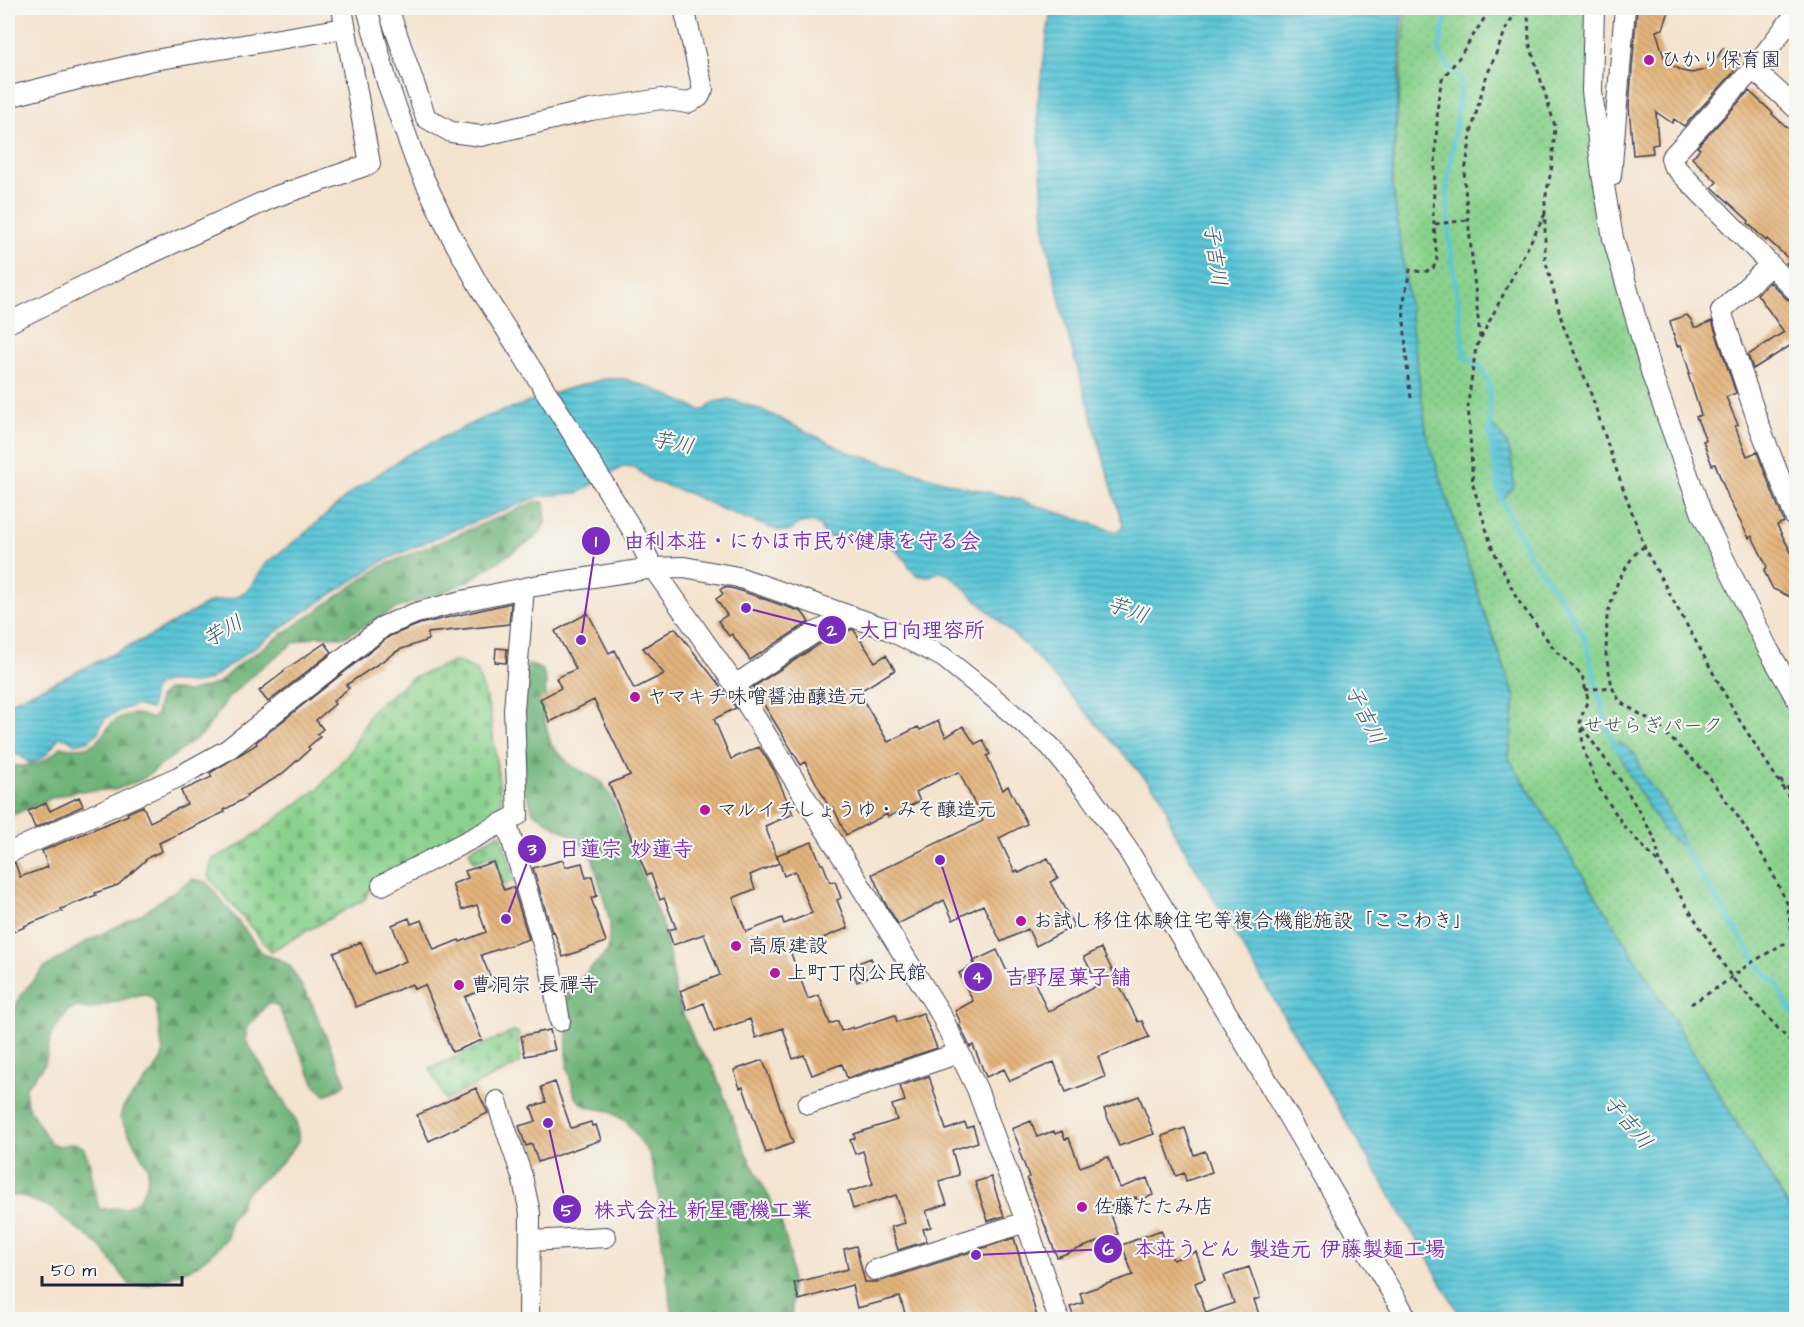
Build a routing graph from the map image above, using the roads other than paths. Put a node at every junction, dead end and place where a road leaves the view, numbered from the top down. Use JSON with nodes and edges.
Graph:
{"nodes":[{"id":1,"x":342,"y":8,"type":"edge"},
{"id":2,"x":367,"y":8,"type":"edge"},
{"id":3,"x":390,"y":8,"type":"edge"},
{"id":4,"x":684,"y":8,"type":"edge"},
{"id":5,"x":1594,"y":8,"type":"edge"},
{"id":6,"x":1625,"y":8,"type":"edge"},
{"id":7,"x":1797,"y":13,"type":"edge"},
{"id":8,"x":345,"y":28,"type":"junction"},
{"id":9,"x":1753,"y":69,"type":"junction"},
{"id":10,"x":8,"y":98,"type":"edge"},
{"id":11,"x":1797,"y":108,"type":"edge"},
{"id":12,"x":1609,"y":215,"type":"junction"},
{"id":13,"x":1770,"y":265,"type":"junction"},
{"id":14,"x":1797,"y":291,"type":"edge"},
{"id":15,"x":8,"y":323,"type":"edge"},
{"id":16,"x":1796,"y":517,"type":"edge"},
{"id":17,"x":653,"y":568,"type":"junction"},
{"id":18,"x":525,"y":588,"type":"junction"},
{"id":19,"x":852,"y":616,"type":"junction"},
{"id":20,"x":735,"y":685,"type":"junction"},
{"id":21,"x":1797,"y":698,"type":"edge"},
{"id":22,"x":506,"y":821,"type":"junction"},
{"id":23,"x":8,"y":853,"type":"edge"},
{"id":24,"x":382,"y":885,"type":"dead end"},
{"id":25,"x":560,"y":1021,"type":"dead end"},
{"id":26,"x":959,"y":1053,"type":"junction"},
{"id":27,"x":497,"y":1101,"type":"dead end"},
{"id":28,"x":808,"y":1104,"type":"dead end"},
{"id":29,"x":1026,"y":1222,"type":"junction"},
{"id":30,"x":606,"y":1237,"type":"dead end"},
{"id":31,"x":530,"y":1241,"type":"junction"},
{"id":32,"x":875,"y":1270,"type":"dead end"},
{"id":33,"x":529,"y":1320,"type":"edge"},
{"id":34,"x":1059,"y":1320,"type":"edge"},
{"id":35,"x":1408,"y":1320,"type":"edge"}],
"edges":[{"from":1,"to":8,"type":"street"},
{"from":2,"to":17,"type":"street"},
{"from":3,"to":4,"type":"street"},
{"from":5,"to":12,"type":"street"},
{"from":6,"to":12,"type":"street"},
{"from":7,"to":9,"type":"street"},
{"from":8,"to":10,"type":"street"},
{"from":8,"to":15,"type":"street"},
{"from":9,"to":11,"type":"street"},
{"from":9,"to":13,"type":"street"},
{"from":12,"to":21,"type":"street"},
{"from":13,"to":14,"type":"street"},
{"from":13,"to":16,"type":"street"},
{"from":17,"to":18,"type":"street"},
{"from":17,"to":19,"type":"street"},
{"from":17,"to":20,"type":"street"},
{"from":18,"to":22,"type":"street"},
{"from":18,"to":23,"type":"street"},
{"from":19,"to":20,"type":"street"},
{"from":19,"to":35,"type":"street"},
{"from":20,"to":26,"type":"street"},
{"from":22,"to":24,"type":"street"},
{"from":22,"to":25,"type":"street"},
{"from":26,"to":28,"type":"street"},
{"from":26,"to":29,"type":"street"},
{"from":27,"to":31,"type":"street"},
{"from":29,"to":32,"type":"street"},
{"from":29,"to":34,"type":"street"},
{"from":30,"to":31,"type":"street"},
{"from":31,"to":33,"type":"street"}]}
